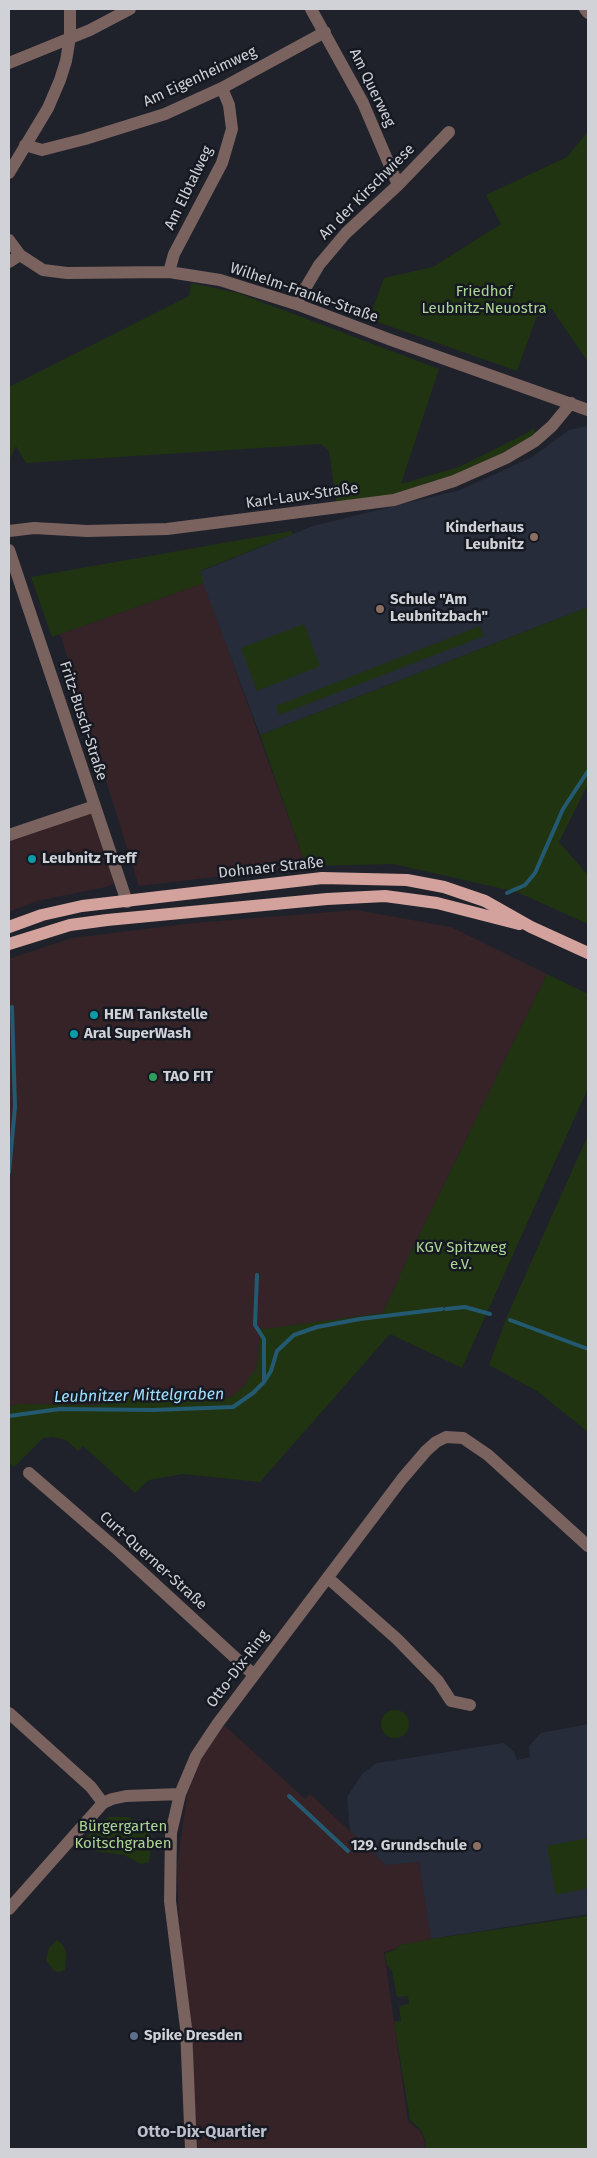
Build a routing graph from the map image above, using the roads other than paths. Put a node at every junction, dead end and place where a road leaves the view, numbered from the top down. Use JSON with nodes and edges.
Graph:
{"nodes":[{"id":1,"x":70,"y":9,"type":"edge"},
{"id":2,"x":130,"y":9,"type":"edge"},
{"id":3,"x":311,"y":9,"type":"edge"},
{"id":4,"x":585,"y":9,"type":"edge"},
{"id":5,"x":588,"y":12,"type":"edge"},
{"id":6,"x":325,"y":32,"type":"junction"},
{"id":7,"x":70,"y":37,"type":"junction"},
{"id":8,"x":9,"y":63,"type":"edge"},
{"id":9,"x":222,"y":88,"type":"junction"},
{"id":10,"x":449,"y":132,"type":"dead end"},
{"id":11,"x":25,"y":145,"type":"junction"},
{"id":12,"x":10,"y":167,"type":"edge"},
{"id":13,"x":398,"y":185,"type":"junction"},
{"id":14,"x":9,"y":240,"type":"edge"},
{"id":15,"x":14,"y":258,"type":"edge"},
{"id":16,"x":169,"y":272,"type":"junction"},
{"id":17,"x":296,"y":304,"type":"junction"},
{"id":18,"x":571,"y":403,"type":"junction"},
{"id":19,"x":588,"y":410,"type":"edge"},
{"id":20,"x":9,"y":531,"type":"edge"},
{"id":21,"x":9,"y":550,"type":"edge"},
{"id":22,"x":13,"y":573,"type":"edge"},
{"id":23,"x":95,"y":806,"type":"junction"},
{"id":24,"x":9,"y":835,"type":"edge"},
{"id":25,"x":127,"y":902,"type":"junction"},
{"id":26,"x":9,"y":927,"type":"edge"},
{"id":27,"x":531,"y":927,"type":"junction"},
{"id":28,"x":9,"y":944,"type":"edge"},
{"id":29,"x":588,"y":953,"type":"edge"},
{"id":30,"x":29,"y":1473,"type":"dead end"},
{"id":31,"x":588,"y":1546,"type":"edge"},
{"id":32,"x":328,"y":1578,"type":"junction"},
{"id":33,"x":254,"y":1675,"type":"junction"},
{"id":34,"x":470,"y":1705,"type":"dead end"},
{"id":35,"x":9,"y":1713,"type":"edge"},
{"id":36,"x":180,"y":1794,"type":"junction"},
{"id":37,"x":103,"y":1803,"type":"junction"},
{"id":38,"x":9,"y":1909,"type":"edge"},
{"id":39,"x":191,"y":2149,"type":"edge"}],
"edges":[{"from":1,"to":7,"type":"street"},
{"from":2,"to":7,"type":"street"},
{"from":3,"to":6,"type":"street","name":"Am Querweg"},
{"from":4,"to":5,"type":"street"},
{"from":6,"to":9,"type":"street","name":"Am Eigenheimweg"},
{"from":6,"to":13,"type":"street","name":"Am Querweg"},
{"from":7,"to":8,"type":"street"},
{"from":7,"to":11,"type":"street"},
{"from":9,"to":11,"type":"street","name":"Am Eigenheimweg"},
{"from":9,"to":16,"type":"street","name":"Am Elbtalweg"},
{"from":10,"to":13,"type":"street","name":"An der Kirschwiese"},
{"from":11,"to":12,"type":"street"},
{"from":13,"to":17,"type":"street","name":"An der Kirschwiese"},
{"from":14,"to":15,"type":"street","name":"Wilhelm-Franke-Straße"},
{"from":15,"to":16,"type":"street","name":"Wilhelm-Franke-Straße"},
{"from":16,"to":17,"type":"street","name":"Wilhelm-Franke-Straße"},
{"from":17,"to":18,"type":"street","name":"Wilhelm-Franke-Straße"},
{"from":18,"to":19,"type":"street","name":"Wilhelm-Franke-Straße"},
{"from":18,"to":20,"type":"street","name":"Karl-Laux-Straße"},
{"from":21,"to":22,"type":"street","name":"Fritz-Busch-Straße"},
{"from":22,"to":23,"type":"street","name":"Fritz-Busch-Straße"},
{"from":23,"to":24,"type":"street"},
{"from":23,"to":25,"type":"street","name":"Fritz-Busch-Straße"},
{"from":25,"to":26,"type":"main road","name":"Dohnaer Straße"},
{"from":25,"to":27,"type":"main road","name":"Dohnaer Straße"},
{"from":27,"to":28,"type":"main road","name":"Dohnaer Straße"},
{"from":27,"to":29,"type":"main road","name":"Dohnaer Straße"},
{"from":30,"to":33,"type":"street","name":"Curt-Querner-Straße"},
{"from":31,"to":32,"type":"street","name":"Otto-Dix-Ring"},
{"from":32,"to":33,"type":"street","name":"Otto-Dix-Ring"},
{"from":32,"to":34,"type":"street"},
{"from":33,"to":36,"type":"street","name":"Otto-Dix-Ring"},
{"from":35,"to":37,"type":"street"},
{"from":36,"to":37,"type":"street"},
{"from":36,"to":39,"type":"street","name":"Otto-Dix-Ring"},
{"from":37,"to":38,"type":"street"}]}
